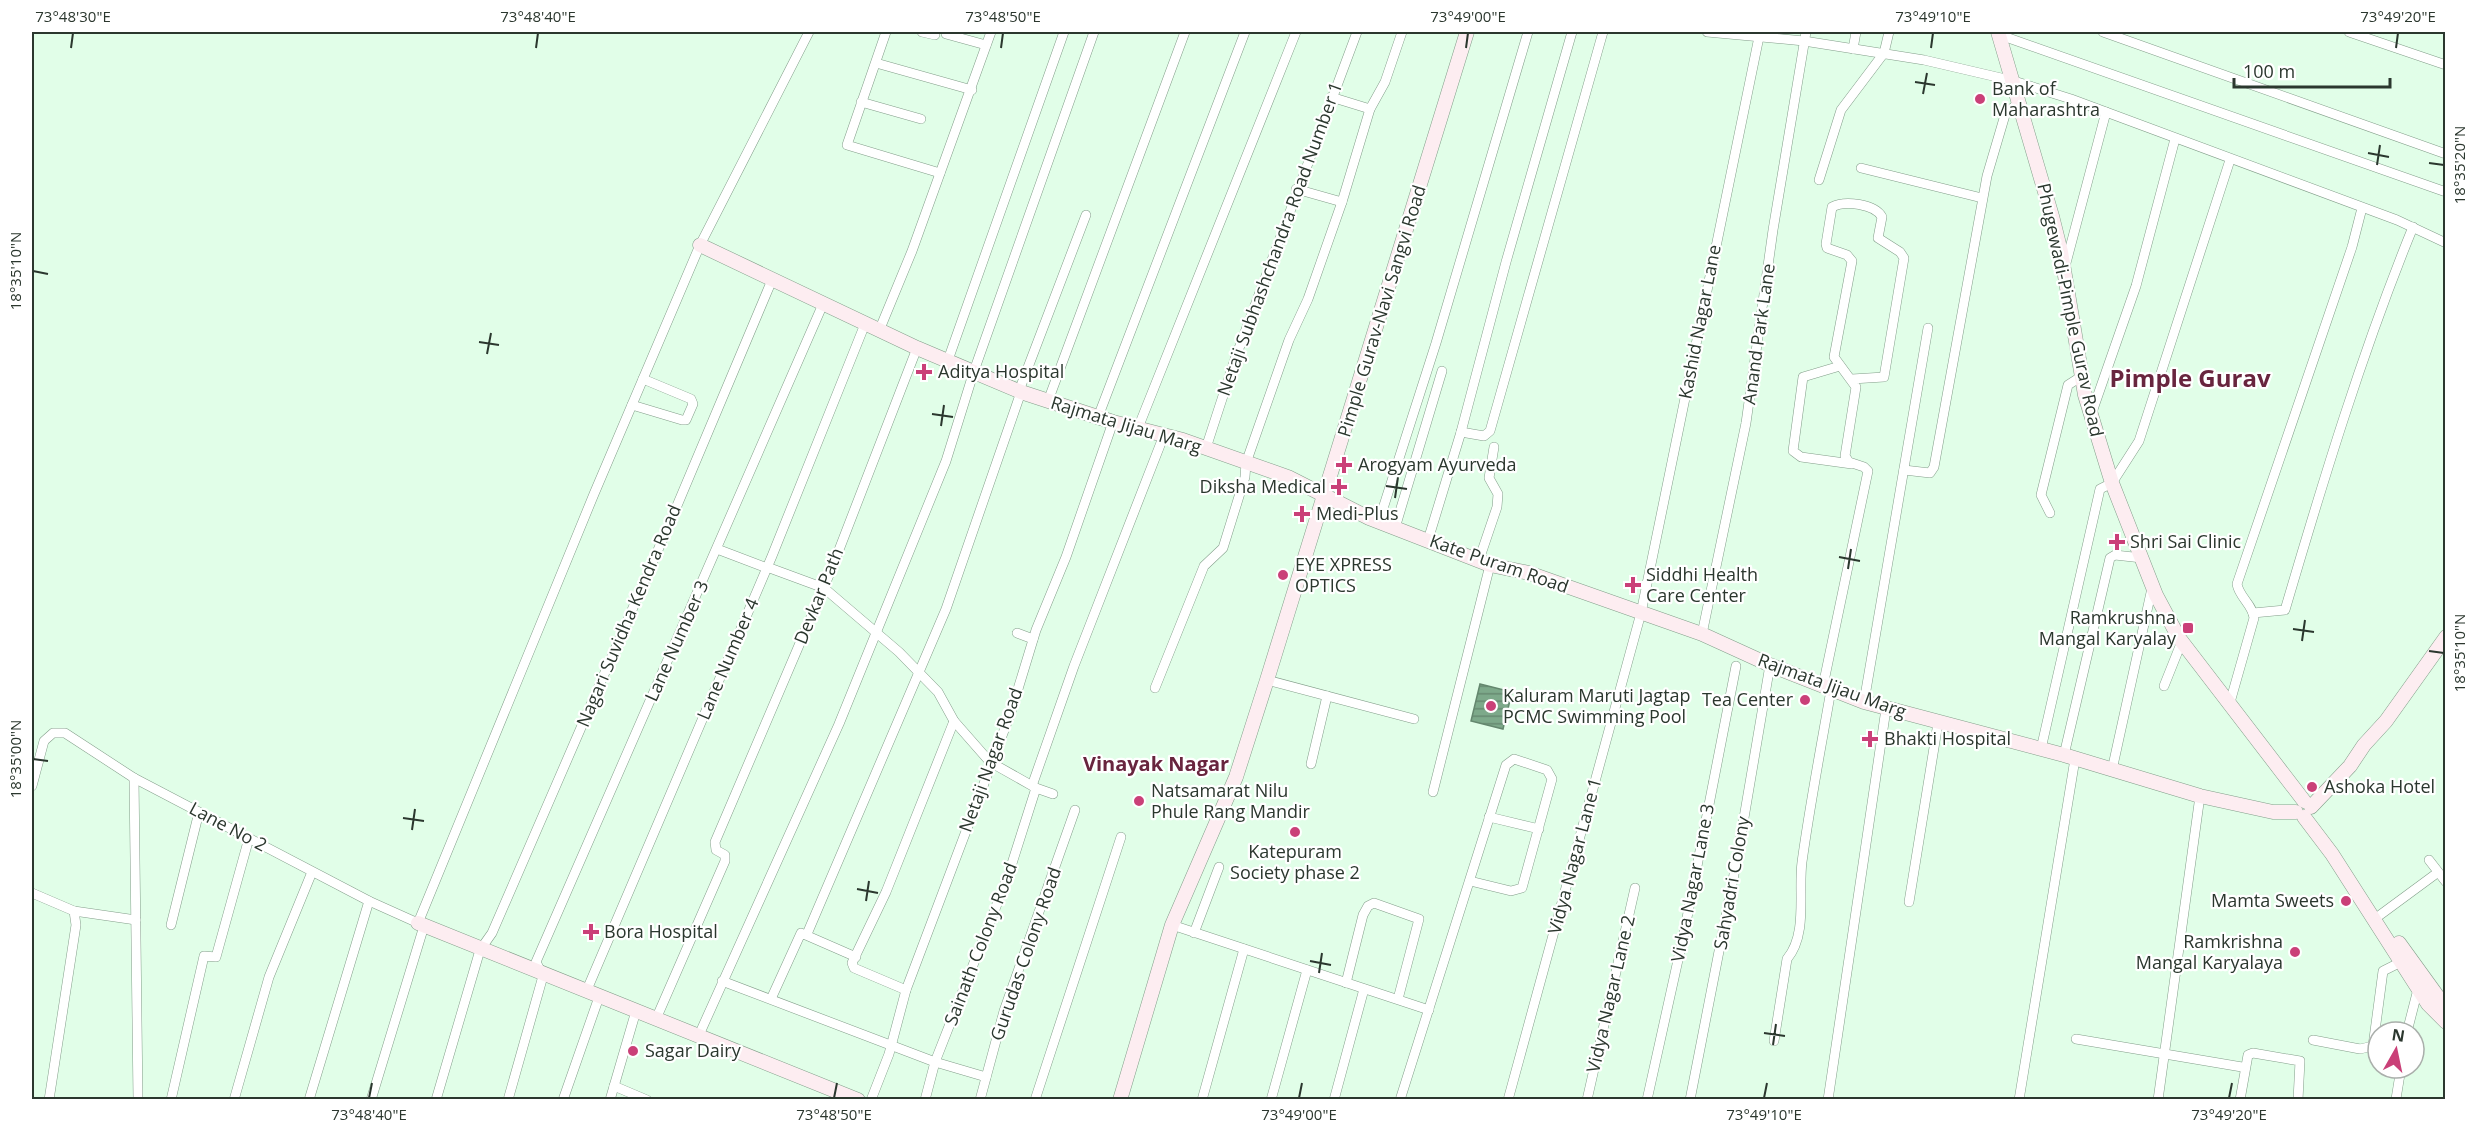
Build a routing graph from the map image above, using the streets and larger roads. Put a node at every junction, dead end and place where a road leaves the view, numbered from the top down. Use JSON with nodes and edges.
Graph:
{"nodes":[{"id":1,"x":809,"y":32,"type":"edge"},
{"id":2,"x":886,"y":32,"type":"edge"},
{"id":3,"x":922,"y":32,"type":"edge"},
{"id":4,"x":991,"y":32,"type":"edge"},
{"id":5,"x":1064,"y":32,"type":"edge"},
{"id":6,"x":1094,"y":32,"type":"edge"},
{"id":7,"x":1185,"y":32,"type":"edge"},
{"id":8,"x":1245,"y":32,"type":"edge"},
{"id":9,"x":1296,"y":32,"type":"edge"},
{"id":10,"x":1357,"y":32,"type":"edge"},
{"id":11,"x":1402,"y":32,"type":"edge"},
{"id":12,"x":1467,"y":32,"type":"edge"},
{"id":13,"x":1528,"y":32,"type":"edge"},
{"id":14,"x":1572,"y":32,"type":"edge"},
{"id":15,"x":1603,"y":32,"type":"edge"},
{"id":16,"x":1707,"y":32,"type":"edge"},
{"id":17,"x":1856,"y":32,"type":"edge"},
{"id":18,"x":1889,"y":32,"type":"edge"},
{"id":19,"x":2103,"y":32,"type":"edge"},
{"id":20,"x":2349,"y":32,"type":"edge"},
{"id":21,"x":1999,"y":33,"type":"edge"},
{"id":22,"x":946,"y":34,"type":"dead end"},
{"id":23,"x":1760,"y":34,"type":"edge"},
{"id":24,"x":935,"y":35,"type":"dead end"},
{"id":25,"x":1805,"y":36,"type":"edge"},
{"id":26,"x":986,"y":45,"type":"junction"},
{"id":27,"x":1853,"y":49,"type":"junction"},
{"id":28,"x":1884,"y":53,"type":"junction"},
{"id":29,"x":876,"y":63,"type":"junction"},
{"id":30,"x":2445,"y":65,"type":"edge"},
{"id":31,"x":2014,"y":81,"type":"junction"},
{"id":32,"x":972,"y":90,"type":"junction"},
{"id":33,"x":1331,"y":97,"type":"junction"},
{"id":34,"x":2020,"y":100,"type":"junction"},
{"id":35,"x":861,"y":102,"type":"junction"},
{"id":36,"x":1370,"y":109,"type":"junction"},
{"id":37,"x":2106,"y":112,"type":"junction"},
{"id":38,"x":921,"y":119,"type":"dead end"},
{"id":39,"x":2175,"y":139,"type":"junction"},
{"id":40,"x":2445,"y":154,"type":"edge"},
{"id":41,"x":2230,"y":160,"type":"junction"},
{"id":42,"x":1861,"y":168,"type":"dead end"},
{"id":43,"x":940,"y":173,"type":"junction"},
{"id":44,"x":1819,"y":180,"type":"dead end"},
{"id":45,"x":1296,"y":189,"type":"junction"},
{"id":46,"x":2445,"y":192,"type":"edge"},
{"id":47,"x":1982,"y":198,"type":"junction"},
{"id":48,"x":1342,"y":202,"type":"junction"},
{"id":49,"x":2362,"y":208,"type":"junction"},
{"id":50,"x":1086,"y":215,"type":"dead end"},
{"id":51,"x":2413,"y":227,"type":"junction"},
{"id":52,"x":2445,"y":243,"type":"edge"},
{"id":53,"x":700,"y":245,"type":"junction"},
{"id":54,"x":2064,"y":269,"type":"junction"},
{"id":55,"x":772,"y":280,"type":"junction"},
{"id":56,"x":823,"y":304,"type":"junction"},
{"id":57,"x":865,"y":324,"type":"junction"},
{"id":58,"x":1928,"y":328,"type":"dead end"},
{"id":59,"x":879,"y":331,"type":"junction"},
{"id":60,"x":917,"y":348,"type":"junction"},
{"id":61,"x":948,"y":360,"type":"junction"},
{"id":62,"x":1840,"y":366,"type":"junction"},
{"id":63,"x":974,"y":371,"type":"junction"},
{"id":64,"x":1442,"y":371,"type":"dead end"},
{"id":65,"x":2082,"y":376,"type":"junction"},
{"id":66,"x":643,"y":379,"type":"junction"},
{"id":67,"x":1852,"y":379,"type":"junction"},
{"id":68,"x":1020,"y":391,"type":"junction"},
{"id":69,"x":1048,"y":401,"type":"junction"},
{"id":70,"x":632,"y":405,"type":"junction"},
{"id":71,"x":1098,"y":417,"type":"junction"},
{"id":72,"x":2091,"y":417,"type":"junction"},
{"id":73,"x":1113,"y":422,"type":"junction"},
{"id":74,"x":1138,"y":428,"type":"junction"},
{"id":75,"x":1461,"y":432,"type":"junction"},
{"id":76,"x":1164,"y":435,"type":"junction"},
{"id":77,"x":1494,"y":447,"type":"dead end"},
{"id":78,"x":1206,"y":448,"type":"junction"},
{"id":79,"x":1246,"y":463,"type":"junction"},
{"id":80,"x":1852,"y":464,"type":"junction"},
{"id":81,"x":1904,"y":470,"type":"junction"},
{"id":82,"x":2112,"y":483,"type":"junction"},
{"id":83,"x":1325,"y":496,"type":"junction"},
{"id":84,"x":2050,"y":513,"type":"dead end"},
{"id":85,"x":1378,"y":521,"type":"junction"},
{"id":86,"x":1395,"y":528,"type":"junction"},
{"id":87,"x":1428,"y":540,"type":"junction"},
{"id":88,"x":717,"y":549,"type":"junction"},
{"id":89,"x":2142,"y":558,"type":"junction"},
{"id":90,"x":1484,"y":562,"type":"junction"},
{"id":91,"x":767,"y":567,"type":"junction"},
{"id":92,"x":2153,"y":586,"type":"junction"},
{"id":93,"x":824,"y":588,"type":"junction"},
{"id":94,"x":1641,"y":613,"type":"junction"},
{"id":95,"x":2253,"y":613,"type":"junction"},
{"id":96,"x":1017,"y":633,"type":"dead end"},
{"id":97,"x":876,"y":634,"type":"junction"},
{"id":98,"x":1702,"y":634,"type":"junction"},
{"id":99,"x":2445,"y":637,"type":"edge"},
{"id":100,"x":1033,"y":639,"type":"junction"},
{"id":101,"x":2181,"y":641,"type":"junction"},
{"id":102,"x":1770,"y":665,"type":"junction"},
{"id":103,"x":1736,"y":666,"type":"dead end"},
{"id":104,"x":919,"y":673,"type":"junction"},
{"id":105,"x":1268,"y":680,"type":"junction"},
{"id":106,"x":2164,"y":686,"type":"dead end"},
{"id":107,"x":1155,"y":688,"type":"dead end"},
{"id":108,"x":1827,"y":688,"type":"junction"},
{"id":109,"x":1327,"y":696,"type":"junction"},
{"id":110,"x":1864,"y":702,"type":"junction"},
{"id":111,"x":2229,"y":706,"type":"junction"},
{"id":112,"x":1886,"y":709,"type":"junction"},
{"id":113,"x":1414,"y":719,"type":"dead end"},
{"id":114,"x":954,"y":721,"type":"junction"},
{"id":115,"x":1938,"y":723,"type":"junction"},
{"id":116,"x":2041,"y":749,"type":"junction"},
{"id":117,"x":2069,"y":757,"type":"junction"},
{"id":118,"x":990,"y":762,"type":"junction"},
{"id":119,"x":1311,"y":764,"type":"dead end"},
{"id":120,"x":2112,"y":770,"type":"junction"},
{"id":121,"x":134,"y":778,"type":"junction"},
{"id":122,"x":32,"y":786,"type":"edge"},
{"id":123,"x":1034,"y":786,"type":"junction"},
{"id":124,"x":1433,"y":792,"type":"dead end"},
{"id":125,"x":1053,"y":794,"type":"dead end"},
{"id":126,"x":2200,"y":796,"type":"junction"},
{"id":127,"x":2304,"y":808,"type":"junction"},
{"id":128,"x":1075,"y":810,"type":"dead end"},
{"id":129,"x":200,"y":812,"type":"junction"},
{"id":130,"x":1490,"y":817,"type":"junction"},
{"id":131,"x":1539,"y":829,"type":"junction"},
{"id":132,"x":1120,"y":837,"type":"dead end"},
{"id":133,"x":249,"y":838,"type":"junction"},
{"id":134,"x":2429,"y":861,"type":"dead end"},
{"id":135,"x":1219,"y":867,"type":"dead end"},
{"id":136,"x":312,"y":872,"type":"junction"},
{"id":137,"x":2438,"y":873,"type":"junction"},
{"id":138,"x":1470,"y":881,"type":"junction"},
{"id":139,"x":2445,"y":882,"type":"edge"},
{"id":140,"x":1635,"y":888,"type":"dead end"},
{"id":141,"x":32,"y":893,"type":"edge"},
{"id":142,"x":369,"y":901,"type":"junction"},
{"id":143,"x":1909,"y":902,"type":"dead end"},
{"id":144,"x":74,"y":911,"type":"junction"},
{"id":145,"x":2380,"y":915,"type":"junction"},
{"id":146,"x":136,"y":920,"type":"junction"},
{"id":147,"x":171,"y":925,"type":"dead end"},
{"id":148,"x":421,"y":925,"type":"junction"},
{"id":149,"x":1172,"y":926,"type":"junction"},
{"id":150,"x":1194,"y":933,"type":"junction"},
{"id":151,"x":807,"y":934,"type":"junction"},
{"id":152,"x":480,"y":950,"type":"junction"},
{"id":153,"x":1245,"y":950,"type":"junction"},
{"id":154,"x":856,"y":957,"type":"junction"},
{"id":155,"x":2401,"y":962,"type":"junction"},
{"id":156,"x":1308,"y":970,"type":"junction"},
{"id":157,"x":543,"y":976,"type":"junction"},
{"id":158,"x":722,"y":981,"type":"junction"},
{"id":159,"x":1346,"y":983,"type":"junction"},
{"id":160,"x":2418,"y":988,"type":"junction"},
{"id":161,"x":1364,"y":989,"type":"junction"},
{"id":162,"x":906,"y":990,"type":"junction"},
{"id":163,"x":592,"y":995,"type":"junction"},
{"id":164,"x":771,"y":999,"type":"junction"},
{"id":165,"x":1398,"y":999,"type":"junction"},
{"id":166,"x":1429,"y":1010,"type":"junction"},
{"id":167,"x":2444,"y":1010,"type":"edge"},
{"id":168,"x":636,"y":1011,"type":"junction"},
{"id":169,"x":656,"y":1019,"type":"junction"},
{"id":170,"x":2410,"y":1020,"type":"edge"},
{"id":171,"x":699,"y":1035,"type":"junction"},
{"id":172,"x":2076,"y":1039,"type":"dead end"},
{"id":173,"x":1774,"y":1041,"type":"dead end"},
{"id":174,"x":2313,"y":1041,"type":"dead end"},
{"id":175,"x":892,"y":1044,"type":"junction"},
{"id":176,"x":2164,"y":1055,"type":"junction"},
{"id":177,"x":935,"y":1062,"type":"junction"},
{"id":178,"x":2242,"y":1067,"type":"dead end"},
{"id":179,"x":986,"y":1077,"type":"junction"},
{"id":180,"x":2399,"y":1080,"type":"edge"},
{"id":181,"x":614,"y":1086,"type":"junction"},
{"id":182,"x":2396,"y":1099,"type":"edge"},
{"id":183,"x":49,"y":1100,"type":"edge"},
{"id":184,"x":138,"y":1100,"type":"edge"},
{"id":185,"x":171,"y":1100,"type":"edge"},
{"id":186,"x":234,"y":1100,"type":"edge"},
{"id":187,"x":309,"y":1100,"type":"edge"},
{"id":188,"x":370,"y":1100,"type":"edge"},
{"id":189,"x":436,"y":1100,"type":"edge"},
{"id":190,"x":508,"y":1100,"type":"edge"},
{"id":191,"x":563,"y":1100,"type":"edge"},
{"id":192,"x":610,"y":1100,"type":"edge"},
{"id":193,"x":647,"y":1100,"type":"edge"},
{"id":194,"x":858,"y":1100,"type":"edge"},
{"id":195,"x":871,"y":1100,"type":"edge"},
{"id":196,"x":925,"y":1100,"type":"edge"},
{"id":197,"x":980,"y":1100,"type":"edge"},
{"id":198,"x":1035,"y":1100,"type":"edge"},
{"id":199,"x":1120,"y":1100,"type":"edge"},
{"id":200,"x":1202,"y":1100,"type":"edge"},
{"id":201,"x":1271,"y":1100,"type":"edge"},
{"id":202,"x":1334,"y":1100,"type":"edge"},
{"id":203,"x":1400,"y":1100,"type":"edge"},
{"id":204,"x":1508,"y":1100,"type":"edge"},
{"id":205,"x":1587,"y":1100,"type":"edge"},
{"id":206,"x":1647,"y":1100,"type":"edge"},
{"id":207,"x":1690,"y":1100,"type":"edge"},
{"id":208,"x":1828,"y":1100,"type":"edge"},
{"id":209,"x":2019,"y":1100,"type":"edge"},
{"id":210,"x":2158,"y":1100,"type":"edge"},
{"id":211,"x":2240,"y":1100,"type":"edge"},
{"id":212,"x":2298,"y":1100,"type":"edge"}],
"edges":[{"from":1,"to":53,"type":"street"},
{"from":2,"to":29,"type":"street"},
{"from":3,"to":24,"type":"street"},
{"from":4,"to":26,"type":"street"},
{"from":5,"to":61,"type":"street"},
{"from":6,"to":63,"type":"street"},
{"from":7,"to":69,"type":"street"},
{"from":8,"to":71,"type":"street"},
{"from":9,"to":74,"type":"street"},
{"from":10,"to":33,"type":"street","name":"Netaji Subhashchandra Road Number 1"},
{"from":11,"to":36,"type":"street"},
{"from":12,"to":83,"type":"street","name":"Pimple Gurav-Navi Sangvi Road"},
{"from":13,"to":85,"type":"street"},
{"from":14,"to":75,"type":"street"},
{"from":15,"to":75,"type":"street"},
{"from":16,"to":23,"type":"street"},
{"from":17,"to":27,"type":"street"},
{"from":18,"to":28,"type":"street"},
{"from":19,"to":40,"type":"street"},
{"from":20,"to":30,"type":"street"},
{"from":21,"to":31,"type":"street","name":"Phugewadi-Pimple Gurav Road"},
{"from":21,"to":46,"type":"street"},
{"from":22,"to":26,"type":"street"},
{"from":23,"to":25,"type":"street"},
{"from":23,"to":94,"type":"street","name":"Kashid Nagar Lane"},
{"from":25,"to":27,"type":"street"},
{"from":25,"to":98,"type":"street","name":"Anand Park Lane"},
{"from":26,"to":32,"type":"street"},
{"from":27,"to":28,"type":"street"},
{"from":28,"to":31,"type":"street"},
{"from":28,"to":44,"type":"street"},
{"from":29,"to":32,"type":"street"},
{"from":29,"to":35,"type":"street"},
{"from":31,"to":34,"type":"street","name":"Phugewadi-Pimple Gurav Road"},
{"from":31,"to":37,"type":"street"},
{"from":32,"to":43,"type":"street"},
{"from":33,"to":36,"type":"street"},
{"from":33,"to":45,"type":"street","name":"Netaji Subhashchandra Road Number 1"},
{"from":34,"to":47,"type":"street"},
{"from":34,"to":54,"type":"street","name":"Phugewadi-Pimple Gurav Road"},
{"from":35,"to":38,"type":"street"},
{"from":35,"to":43,"type":"street"},
{"from":36,"to":48,"type":"street"},
{"from":37,"to":39,"type":"street"},
{"from":37,"to":54,"type":"street"},
{"from":39,"to":41,"type":"street"},
{"from":39,"to":72,"type":"street"},
{"from":41,"to":49,"type":"street"},
{"from":41,"to":82,"type":"street"},
{"from":42,"to":47,"type":"street"},
{"from":43,"to":59,"type":"street"},
{"from":45,"to":48,"type":"street"},
{"from":45,"to":78,"type":"street","name":"Netaji Subhashchandra Road Number 1"},
{"from":47,"to":81,"type":"street"},
{"from":48,"to":79,"type":"street"},
{"from":49,"to":51,"type":"street"},
{"from":49,"to":95,"type":"street"},
{"from":50,"to":68,"type":"street"},
{"from":51,"to":52,"type":"street"},
{"from":51,"to":95,"type":"street"},
{"from":53,"to":55,"type":"street","name":"Rajmata Jijau Marg"},
{"from":53,"to":66,"type":"street"},
{"from":54,"to":65,"type":"street","name":"Phugewadi-Pimple Gurav Road"},
{"from":55,"to":56,"type":"street","name":"Rajmata Jijau Marg"},
{"from":55,"to":152,"type":"street","name":"Nagari Suvidha Kendra Road"},
{"from":56,"to":57,"type":"street","name":"Rajmata Jijau Marg"},
{"from":56,"to":88,"type":"street","name":"Lane Number 3"},
{"from":57,"to":59,"type":"street","name":"Rajmata Jijau Marg"},
{"from":57,"to":91,"type":"street","name":"Lane Number 4"},
{"from":58,"to":81,"type":"street"},
{"from":59,"to":60,"type":"street","name":"Rajmata Jijau Marg"},
{"from":60,"to":61,"type":"street","name":"Rajmata Jijau Marg"},
{"from":60,"to":93,"type":"street","name":"Devkar Path"},
{"from":61,"to":63,"type":"street","name":"Rajmata Jijau Marg"},
{"from":62,"to":67,"type":"street"},
{"from":62,"to":67,"type":"street"},
{"from":62,"to":80,"type":"street"},
{"from":63,"to":68,"type":"street","name":"Rajmata Jijau Marg"},
{"from":63,"to":97,"type":"street"},
{"from":64,"to":86,"type":"street"},
{"from":65,"to":72,"type":"street","name":"Phugewadi-Pimple Gurav Road"},
{"from":65,"to":84,"type":"street"},
{"from":66,"to":70,"type":"street"},
{"from":66,"to":70,"type":"street"},
{"from":67,"to":80,"type":"street"},
{"from":68,"to":69,"type":"street","name":"Rajmata Jijau Marg"},
{"from":68,"to":104,"type":"street"},
{"from":69,"to":71,"type":"street","name":"Rajmata Jijau Marg"},
{"from":70,"to":148,"type":"street"},
{"from":71,"to":73,"type":"street","name":"Rajmata Jijau Marg"},
{"from":72,"to":82,"type":"street","name":"Phugewadi-Pimple Gurav Road"},
{"from":73,"to":74,"type":"street","name":"Rajmata Jijau Marg"},
{"from":73,"to":100,"type":"street","name":"Netaji Nagar Road"},
{"from":74,"to":76,"type":"street","name":"Rajmata Jijau Marg"},
{"from":75,"to":87,"type":"street"},
{"from":76,"to":78,"type":"street","name":"Rajmata Jijau Marg"},
{"from":76,"to":123,"type":"street","name":"Sainath Colony Road"},
{"from":77,"to":90,"type":"street"},
{"from":78,"to":79,"type":"street","name":"Rajmata Jijau Marg"},
{"from":79,"to":83,"type":"street","name":"Rajmata Jijau Marg"},
{"from":79,"to":107,"type":"street"},
{"from":80,"to":108,"type":"street"},
{"from":81,"to":110,"type":"street"},
{"from":82,"to":89,"type":"street","name":"Phugewadi-Pimple Gurav Road"},
{"from":82,"to":116,"type":"street"},
{"from":83,"to":85,"type":"street","name":"Kate Puram Road"},
{"from":83,"to":105,"type":"street","name":"Pimple Gurav-Navi Sangvi Road"},
{"from":85,"to":86,"type":"street","name":"Kate Puram Road"},
{"from":86,"to":87,"type":"street","name":"Kate Puram Road"},
{"from":87,"to":90,"type":"street","name":"Kate Puram Road"},
{"from":88,"to":91,"type":"street"},
{"from":88,"to":157,"type":"street","name":"Lane Number 3"},
{"from":89,"to":92,"type":"street","name":"Phugewadi-Pimple Gurav Road"},
{"from":89,"to":117,"type":"street"},
{"from":90,"to":94,"type":"street","name":"Kate Puram Road"},
{"from":90,"to":124,"type":"street"},
{"from":91,"to":93,"type":"street"},
{"from":91,"to":163,"type":"street","name":"Lane Number 4"},
{"from":92,"to":101,"type":"street","name":"Phugewadi-Pimple Gurav Road"},
{"from":92,"to":120,"type":"street"},
{"from":93,"to":97,"type":"street"},
{"from":93,"to":169,"type":"street","name":"Devkar Path"},
{"from":94,"to":98,"type":"street","name":"Rajmata Jijau Marg"},
{"from":94,"to":204,"type":"street","name":"Vidya Nagar Lane 1"},
{"from":95,"to":111,"type":"street"},
{"from":96,"to":100,"type":"street"},
{"from":97,"to":104,"type":"street"},
{"from":97,"to":158,"type":"street"},
{"from":98,"to":102,"type":"street","name":"Rajmata Jijau Marg"},
{"from":99,"to":127,"type":"street"},
{"from":100,"to":118,"type":"street","name":"Netaji Nagar Road"},
{"from":101,"to":106,"type":"street"},
{"from":101,"to":111,"type":"street","name":"Phugewadi-Pimple Gurav Road"},
{"from":102,"to":108,"type":"street","name":"Rajmata Jijau Marg"},
{"from":102,"to":207,"type":"street","name":"Sahyadri Colony"},
{"from":103,"to":206,"type":"street","name":"Vidya Nagar Lane 3"},
{"from":104,"to":114,"type":"street"},
{"from":104,"to":151,"type":"street"},
{"from":105,"to":109,"type":"street"},
{"from":105,"to":149,"type":"street","name":"Pimple Gurav-Navi Sangvi Road"},
{"from":108,"to":110,"type":"street","name":"Rajmata Jijau Marg"},
{"from":108,"to":173,"type":"street"},
{"from":109,"to":113,"type":"street"},
{"from":109,"to":119,"type":"street"},
{"from":110,"to":112,"type":"street","name":"Rajmata Jijau Marg"},
{"from":111,"to":127,"type":"street","name":"Phugewadi-Pimple Gurav Road"},
{"from":112,"to":115,"type":"street","name":"Rajmata Jijau Marg"},
{"from":112,"to":208,"type":"street"},
{"from":114,"to":118,"type":"street"},
{"from":114,"to":154,"type":"street"},
{"from":115,"to":116,"type":"street","name":"Rajmata Jijau Marg"},
{"from":115,"to":143,"type":"street"},
{"from":116,"to":117,"type":"street","name":"Rajmata Jijau Marg"},
{"from":117,"to":120,"type":"street","name":"Rajmata Jijau Marg"},
{"from":117,"to":209,"type":"street"},
{"from":118,"to":123,"type":"street"},
{"from":118,"to":162,"type":"street","name":"Netaji Nagar Road"},
{"from":120,"to":126,"type":"street","name":"Rajmata Jijau Marg"},
{"from":121,"to":122,"type":"street","name":"Lane No 2"},
{"from":121,"to":129,"type":"street","name":"Lane No 2"},
{"from":121,"to":146,"type":"street"},
{"from":123,"to":125,"type":"street"},
{"from":123,"to":177,"type":"street","name":"Sainath Colony Road"},
{"from":126,"to":127,"type":"street","name":"Rajmata Jijau Marg"},
{"from":126,"to":176,"type":"street"},
{"from":127,"to":145,"type":"street"},
{"from":127,"to":155,"type":"street"},
{"from":128,"to":179,"type":"street","name":"Gurudas Colony Road"},
{"from":129,"to":133,"type":"street","name":"Lane No 2"},
{"from":129,"to":147,"type":"street"},
{"from":130,"to":131,"type":"street"},
{"from":130,"to":131,"type":"street"},
{"from":130,"to":138,"type":"street"},
{"from":131,"to":138,"type":"street"},
{"from":132,"to":198,"type":"street"},
{"from":133,"to":136,"type":"street","name":"Lane No 2"},
{"from":133,"to":185,"type":"street"},
{"from":134,"to":137,"type":"street"},
{"from":135,"to":150,"type":"street"},
{"from":136,"to":142,"type":"street","name":"Lane No 2"},
{"from":136,"to":186,"type":"street"},
{"from":137,"to":139,"type":"street"},
{"from":137,"to":145,"type":"street"},
{"from":138,"to":166,"type":"street"},
{"from":140,"to":205,"type":"street","name":"Vidya Nagar Lane 2"},
{"from":141,"to":144,"type":"street"},
{"from":142,"to":148,"type":"street","name":"Lane No 2"},
{"from":142,"to":187,"type":"street"},
{"from":144,"to":146,"type":"street"},
{"from":144,"to":183,"type":"street"},
{"from":145,"to":167,"type":"street"},
{"from":146,"to":184,"type":"street"},
{"from":148,"to":152,"type":"street"},
{"from":148,"to":188,"type":"street"},
{"from":149,"to":150,"type":"street"},
{"from":149,"to":199,"type":"street","name":"Pimple Gurav-Navi Sangvi Road"},
{"from":150,"to":153,"type":"street"},
{"from":151,"to":154,"type":"street"},
{"from":151,"to":164,"type":"street"},
{"from":152,"to":157,"type":"street"},
{"from":152,"to":189,"type":"street","name":"Nagari Suvidha Kendra Road"},
{"from":153,"to":156,"type":"street"},
{"from":153,"to":200,"type":"street"},
{"from":154,"to":162,"type":"street"},
{"from":155,"to":160,"type":"street"},
{"from":155,"to":174,"type":"street"},
{"from":156,"to":159,"type":"street"},
{"from":156,"to":201,"type":"street"},
{"from":157,"to":163,"type":"street"},
{"from":157,"to":190,"type":"street"},
{"from":158,"to":164,"type":"street"},
{"from":158,"to":171,"type":"street"},
{"from":159,"to":161,"type":"street"},
{"from":159,"to":165,"type":"street"},
{"from":160,"to":167,"type":"street"},
{"from":160,"to":170,"type":"street"},
{"from":161,"to":165,"type":"street"},
{"from":161,"to":202,"type":"street"},
{"from":162,"to":175,"type":"street","name":"Netaji Nagar Road"},
{"from":163,"to":168,"type":"street"},
{"from":163,"to":191,"type":"street","name":"Lane Number 4"},
{"from":164,"to":175,"type":"street"},
{"from":165,"to":166,"type":"street"},
{"from":166,"to":203,"type":"street"},
{"from":168,"to":169,"type":"street"},
{"from":168,"to":181,"type":"street"},
{"from":169,"to":171,"type":"street"},
{"from":171,"to":194,"type":"street"},
{"from":172,"to":176,"type":"street"},
{"from":175,"to":177,"type":"street"},
{"from":175,"to":195,"type":"street","name":"Netaji Nagar Road"},
{"from":176,"to":178,"type":"street"},
{"from":176,"to":210,"type":"street"},
{"from":177,"to":179,"type":"street"},
{"from":177,"to":196,"type":"street","name":"Sainath Colony Road"},
{"from":179,"to":197,"type":"street","name":"Gurudas Colony Road"},
{"from":180,"to":182,"type":"street"},
{"from":181,"to":192,"type":"street"},
{"from":181,"to":193,"type":"street"},
{"from":211,"to":212,"type":"street"}]}
